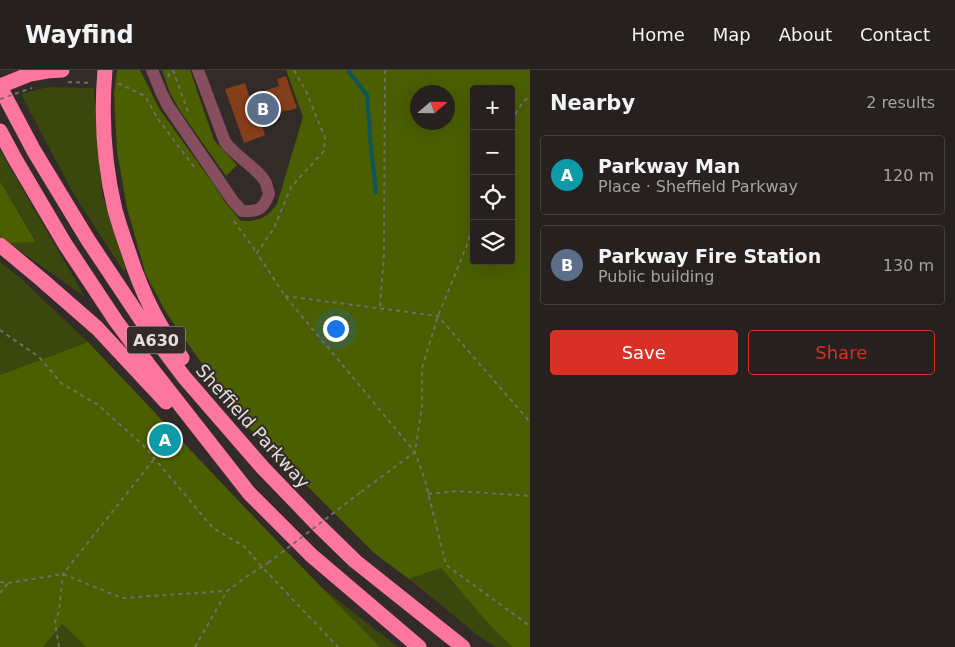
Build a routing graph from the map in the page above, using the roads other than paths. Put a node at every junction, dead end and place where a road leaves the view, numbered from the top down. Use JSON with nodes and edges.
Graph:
{"nodes":[{"id":1,"x":152,"y":70,"type":"edge"},
{"id":2,"x":198,"y":70,"type":"edge"},
{"id":3,"x":63,"y":76,"type":"edge"},
{"id":4,"x":105,"y":77,"type":"edge"},
{"id":5,"x":32,"y":78,"type":"edge"},
{"id":6,"x":0,"y":86,"type":"edge"},
{"id":7,"x":0,"y":131,"type":"edge"},
{"id":8,"x":0,"y":244,"type":"edge"},
{"id":9,"x":262,"y":468,"type":"junction"},
{"id":10,"x":249,"y":494,"type":"junction"},
{"id":11,"x":419,"y":647,"type":"edge"},
{"id":12,"x":463,"y":647,"type":"edge"}],
"edges":[{"from":1,"to":2,"type":"lane"},
{"from":3,"to":5,"type":"highway"},
{"from":4,"to":9,"type":"highway"},
{"from":5,"to":6,"type":"highway"},
{"from":6,"to":9,"type":"highway","name":"Sheffield Parkway","number":"A630"},
{"from":7,"to":10,"type":"highway","number":"A630"},
{"from":8,"to":10,"type":"highway"},
{"from":9,"to":12,"type":"highway","name":"Sheffield Parkway","number":"A630"},
{"from":10,"to":11,"type":"highway","number":"A630"}]}
